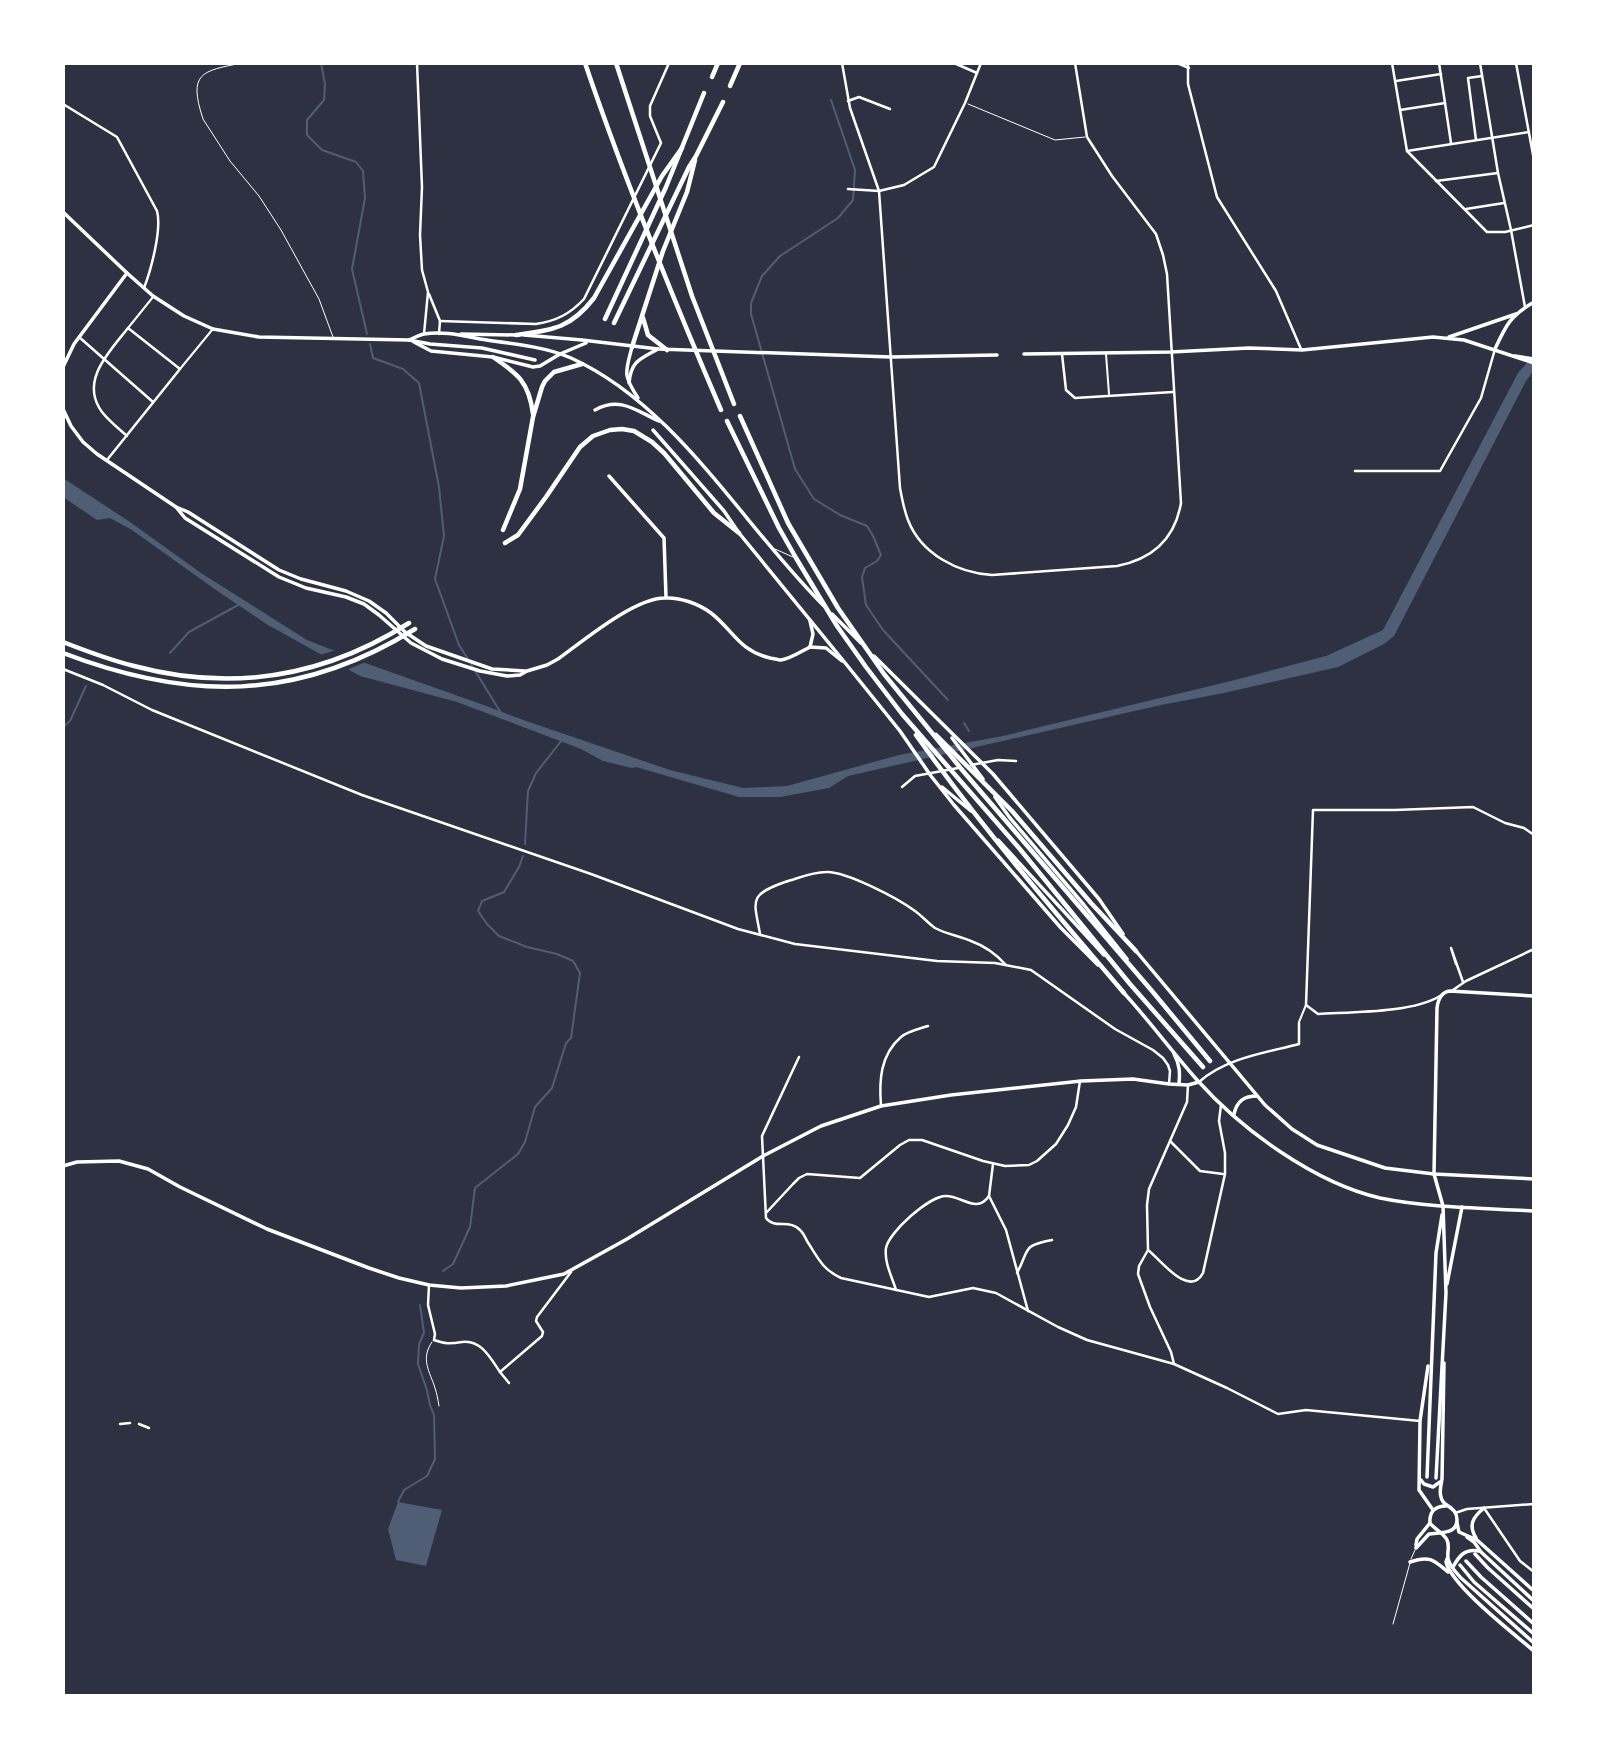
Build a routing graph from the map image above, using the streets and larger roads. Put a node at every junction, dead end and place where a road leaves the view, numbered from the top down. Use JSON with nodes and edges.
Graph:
{"nodes":[{"id":1,"x":417,"y":63,"type":"edge"},
{"id":2,"x":585,"y":63,"type":"edge"},
{"id":3,"x":616,"y":63,"type":"edge"},
{"id":4,"x":669,"y":63,"type":"edge"},
{"id":5,"x":719,"y":63,"type":"edge"},
{"id":6,"x":740,"y":63,"type":"edge"},
{"id":7,"x":842,"y":63,"type":"edge"},
{"id":8,"x":954,"y":63,"type":"edge"},
{"id":9,"x":981,"y":63,"type":"edge"},
{"id":10,"x":1075,"y":63,"type":"edge"},
{"id":11,"x":1177,"y":63,"type":"edge"},
{"id":12,"x":1392,"y":63,"type":"edge"},
{"id":13,"x":1439,"y":63,"type":"edge"},
{"id":14,"x":1480,"y":63,"type":"edge"},
{"id":15,"x":1516,"y":63,"type":"edge"},
{"id":16,"x":1188,"y":65,"type":"edge"},
{"id":17,"x":978,"y":73,"type":"junction"},
{"id":18,"x":1441,"y":74,"type":"junction"},
{"id":19,"x":1482,"y":76,"type":"junction"},
{"id":20,"x":712,"y":77,"type":"dead end"},
{"id":21,"x":1395,"y":81,"type":"junction"},
{"id":22,"x":730,"y":86,"type":"dead end"},
{"id":23,"x":704,"y":93,"type":"dead end"},
{"id":24,"x":848,"y":101,"type":"junction"},
{"id":25,"x":723,"y":102,"type":"dead end"},
{"id":26,"x":1445,"y":103,"type":"junction"},
{"id":27,"x":63,"y":104,"type":"edge"},
{"id":28,"x":890,"y":109,"type":"dead end"},
{"id":29,"x":1399,"y":110,"type":"junction"},
{"id":30,"x":1529,"y":132,"type":"junction"},
{"id":31,"x":1493,"y":138,"type":"junction"},
{"id":32,"x":1476,"y":140,"type":"junction"},
{"id":33,"x":1452,"y":144,"type":"junction"},
{"id":34,"x":682,"y":148,"type":"junction"},
{"id":35,"x":1407,"y":151,"type":"junction"},
{"id":36,"x":696,"y":156,"type":"junction"},
{"id":37,"x":1534,"y":160,"type":"edge"},
{"id":38,"x":1498,"y":173,"type":"junction"},
{"id":39,"x":1436,"y":181,"type":"junction"},
{"id":40,"x":848,"y":189,"type":"dead end"},
{"id":41,"x":879,"y":191,"type":"junction"},
{"id":42,"x":1504,"y":204,"type":"junction"},
{"id":43,"x":1464,"y":209,"type":"junction"},
{"id":44,"x":63,"y":212,"type":"edge"},
{"id":45,"x":1534,"y":225,"type":"edge"},
{"id":46,"x":1511,"y":230,"type":"junction"},
{"id":47,"x":127,"y":273,"type":"junction"},
{"id":48,"x":144,"y":288,"type":"junction"},
{"id":49,"x":428,"y":292,"type":"junction"},
{"id":50,"x":153,"y":296,"type":"junction"},
{"id":51,"x":1534,"y":302,"type":"edge"},
{"id":52,"x":1525,"y":307,"type":"junction"},
{"id":53,"x":1516,"y":314,"type":"junction"},
{"id":54,"x":643,"y":317,"type":"junction"},
{"id":55,"x":605,"y":319,"type":"dead end"},
{"id":56,"x":440,"y":321,"type":"junction"},
{"id":57,"x":614,"y":323,"type":"dead end"},
{"id":58,"x":128,"y":328,"type":"junction"},
{"id":59,"x":213,"y":330,"type":"junction"},
{"id":60,"x":424,"y":334,"type":"junction"},
{"id":61,"x":439,"y":334,"type":"junction"},
{"id":62,"x":448,"y":334,"type":"junction"},
{"id":63,"x":516,"y":335,"type":"junction"},
{"id":64,"x":79,"y":337,"type":"junction"},
{"id":65,"x":1447,"y":338,"type":"junction"},
{"id":66,"x":409,"y":340,"type":"junction"},
{"id":67,"x":588,"y":342,"type":"junction"},
{"id":68,"x":632,"y":347,"type":"junction"},
{"id":69,"x":658,"y":349,"type":"junction"},
{"id":70,"x":667,"y":349,"type":"junction"},
{"id":71,"x":1495,"y":349,"type":"junction"},
{"id":72,"x":1302,"y":350,"type":"junction"},
{"id":73,"x":1171,"y":352,"type":"junction"},
{"id":74,"x":1106,"y":353,"type":"junction"},
{"id":75,"x":560,"y":354,"type":"junction"},
{"id":76,"x":1024,"y":354,"type":"dead end"},
{"id":77,"x":1062,"y":354,"type":"junction"},
{"id":78,"x":997,"y":355,"type":"dead end"},
{"id":79,"x":493,"y":357,"type":"junction"},
{"id":80,"x":891,"y":357,"type":"junction"},
{"id":81,"x":104,"y":359,"type":"junction"},
{"id":82,"x":535,"y":360,"type":"dead end"},
{"id":83,"x":1534,"y":361,"type":"edge"},
{"id":84,"x":582,"y":365,"type":"junction"},
{"id":85,"x":63,"y":367,"type":"edge"},
{"id":86,"x":180,"y":369,"type":"junction"},
{"id":87,"x":629,"y":385,"type":"junction"},
{"id":88,"x":1173,"y":392,"type":"junction"},
{"id":89,"x":1109,"y":396,"type":"junction"},
{"id":90,"x":153,"y":402,"type":"junction"},
{"id":91,"x":641,"y":402,"type":"junction"},
{"id":92,"x":734,"y":404,"type":"dead end"},
{"id":93,"x":63,"y":409,"type":"edge"},
{"id":94,"x":595,"y":410,"type":"dead end"},
{"id":95,"x":721,"y":410,"type":"dead end"},
{"id":96,"x":740,"y":416,"type":"dead end"},
{"id":97,"x":533,"y":417,"type":"junction"},
{"id":98,"x":727,"y":421,"type":"dead end"},
{"id":99,"x":661,"y":422,"type":"junction"},
{"id":100,"x":653,"y":430,"type":"dead end"},
{"id":101,"x":127,"y":436,"type":"junction"},
{"id":102,"x":107,"y":460,"type":"junction"},
{"id":103,"x":1355,"y":471,"type":"dead end"},
{"id":104,"x":609,"y":476,"type":"dead end"},
{"id":105,"x":176,"y":507,"type":"junction"},
{"id":106,"x":503,"y":530,"type":"dead end"},
{"id":107,"x":740,"y":533,"type":"junction"},
{"id":108,"x":505,"y":543,"type":"dead end"},
{"id":109,"x":666,"y":597,"type":"junction"},
{"id":110,"x":810,"y":619,"type":"junction"},
{"id":111,"x":409,"y":622,"type":"dead end"},
{"id":112,"x":415,"y":629,"type":"dead end"},
{"id":113,"x":63,"y":642,"type":"edge"},
{"id":114,"x":810,"y":647,"type":"junction"},
{"id":115,"x":63,"y":653,"type":"edge"},
{"id":116,"x":846,"y":664,"type":"junction"},
{"id":117,"x":63,"y":669,"type":"edge"},
{"id":118,"x":493,"y":672,"type":"junction"},
{"id":119,"x":909,"y":706,"type":"junction"},
{"id":120,"x":902,"y":714,"type":"junction"},
{"id":121,"x":944,"y":727,"type":"junction"},
{"id":122,"x":1016,"y":761,"type":"dead end"},
{"id":123,"x":935,"y":781,"type":"junction"},
{"id":124,"x":902,"y":787,"type":"dead end"},
{"id":125,"x":1534,"y":835,"type":"edge"},
{"id":126,"x":760,"y":935,"type":"junction"},
{"id":127,"x":1451,"y":948,"type":"dead end"},
{"id":128,"x":1534,"y":949,"type":"edge"},
{"id":129,"x":1136,"y":951,"type":"junction"},
{"id":130,"x":1006,"y":965,"type":"junction"},
{"id":131,"x":1463,"y":982,"type":"junction"},
{"id":132,"x":1130,"y":984,"type":"junction"},
{"id":133,"x":1153,"y":991,"type":"junction"},
{"id":134,"x":1450,"y":991,"type":"junction"},
{"id":135,"x":1124,"y":993,"type":"junction"},
{"id":136,"x":1440,"y":996,"type":"junction"},
{"id":137,"x":1534,"y":996,"type":"edge"},
{"id":138,"x":1306,"y":1005,"type":"junction"},
{"id":139,"x":1299,"y":1023,"type":"joint"},
{"id":140,"x":928,"y":1026,"type":"dead end"},
{"id":141,"x":1168,"y":1044,"type":"junction"},
{"id":142,"x":799,"y":1057,"type":"dead end"},
{"id":143,"x":1210,"y":1061,"type":"dead end"},
{"id":144,"x":1229,"y":1063,"type":"junction"},
{"id":145,"x":1203,"y":1067,"type":"dead end"},
{"id":146,"x":1080,"y":1081,"type":"junction"},
{"id":147,"x":1199,"y":1082,"type":"junction"},
{"id":148,"x":1169,"y":1084,"type":"junction"},
{"id":149,"x":1179,"y":1084,"type":"junction"},
{"id":150,"x":1188,"y":1085,"type":"junction"},
{"id":151,"x":1257,"y":1096,"type":"junction"},
{"id":152,"x":1222,"y":1104,"type":"junction"},
{"id":153,"x":881,"y":1106,"type":"junction"},
{"id":154,"x":1234,"y":1115,"type":"junction"},
{"id":155,"x":1170,"y":1141,"type":"junction"},
{"id":156,"x":763,"y":1156,"type":"junction"},
{"id":157,"x":993,"y":1164,"type":"junction"},
{"id":158,"x":63,"y":1166,"type":"edge"},
{"id":159,"x":1225,"y":1174,"type":"junction"},
{"id":160,"x":1434,"y":1174,"type":"junction"},
{"id":161,"x":1534,"y":1179,"type":"edge"},
{"id":162,"x":989,"y":1196,"type":"junction"},
{"id":163,"x":1443,"y":1206,"type":"junction"},
{"id":164,"x":1462,"y":1207,"type":"junction"},
{"id":165,"x":1534,"y":1211,"type":"edge"},
{"id":166,"x":766,"y":1213,"type":"junction"},
{"id":167,"x":1052,"y":1240,"type":"dead end"},
{"id":168,"x":1148,"y":1250,"type":"junction"},
{"id":169,"x":573,"y":1269,"type":"junction"},
{"id":170,"x":1017,"y":1273,"type":"junction"},
{"id":171,"x":429,"y":1285,"type":"junction"},
{"id":172,"x":896,"y":1290,"type":"junction"},
{"id":173,"x":1446,"y":1293,"type":"junction"},
{"id":174,"x":1028,"y":1312,"type":"junction"},
{"id":175,"x":1444,"y":1326,"type":"junction"},
{"id":176,"x":1431,"y":1347,"type":"junction"},
{"id":177,"x":1174,"y":1364,"type":"junction"},
{"id":178,"x":500,"y":1372,"type":"junction"},
{"id":179,"x":509,"y":1383,"type":"dead end"},
{"id":180,"x":1420,"y":1421,"type":"junction"},
{"id":181,"x":130,"y":1423,"type":"dead end"},
{"id":182,"x":120,"y":1424,"type":"dead end"},
{"id":183,"x":139,"y":1424,"type":"dead end"},
{"id":184,"x":149,"y":1428,"type":"dead end"},
{"id":185,"x":1419,"y":1478,"type":"junction"},
{"id":186,"x":1427,"y":1478,"type":"dead end"},
{"id":187,"x":1436,"y":1478,"type":"dead end"},
{"id":188,"x":1442,"y":1479,"type":"junction"},
{"id":189,"x":1534,"y":1504,"type":"edge"},
{"id":190,"x":1446,"y":1506,"type":"junction"},
{"id":191,"x":1484,"y":1508,"type":"junction"},
{"id":192,"x":1433,"y":1510,"type":"junction"},
{"id":193,"x":1455,"y":1513,"type":"junction"},
{"id":194,"x":1430,"y":1523,"type":"junction"},
{"id":195,"x":1457,"y":1523,"type":"junction"},
{"id":196,"x":1439,"y":1532,"type":"junction"},
{"id":197,"x":1462,"y":1534,"type":"junction"},
{"id":198,"x":1477,"y":1540,"type":"junction"},
{"id":199,"x":1481,"y":1552,"type":"junction"},
{"id":200,"x":1475,"y":1554,"type":"dead end"},
{"id":201,"x":1448,"y":1558,"type":"junction"},
{"id":202,"x":1466,"y":1561,"type":"dead end"},
{"id":203,"x":1410,"y":1562,"type":"road end"},
{"id":204,"x":1460,"y":1565,"type":"dead end"},
{"id":205,"x":1452,"y":1568,"type":"junction"},
{"id":206,"x":1534,"y":1572,"type":"edge"},
{"id":207,"x":1451,"y":1574,"type":"junction"},
{"id":208,"x":1534,"y":1591,"type":"edge"},
{"id":209,"x":1534,"y":1601,"type":"edge"},
{"id":210,"x":1534,"y":1609,"type":"edge"},
{"id":211,"x":1534,"y":1624,"type":"edge"},
{"id":212,"x":1534,"y":1634,"type":"edge"},
{"id":213,"x":1534,"y":1643,"type":"edge"},
{"id":214,"x":1534,"y":1651,"type":"edge"}],
"edges":[{"from":1,"to":49,"type":"street"},
{"from":2,"to":95,"type":"highway"},
{"from":3,"to":92,"type":"highway"},
{"from":4,"to":56,"type":"street"},
{"from":5,"to":20,"type":"highway"},
{"from":6,"to":22,"type":"highway"},
{"from":7,"to":24,"type":"street"},
{"from":8,"to":17,"type":"street"},
{"from":9,"to":17,"type":"street"},
{"from":10,"to":73,"type":"street"},
{"from":11,"to":16,"type":"street"},
{"from":12,"to":21,"type":"street"},
{"from":13,"to":18,"type":"street"},
{"from":14,"to":19,"type":"street"},
{"from":15,"to":30,"type":"street"},
{"from":16,"to":72,"type":"street"},
{"from":17,"to":41,"type":"street"},
{"from":18,"to":21,"type":"street"},
{"from":18,"to":26,"type":"street"},
{"from":19,"to":31,"type":"street"},
{"from":19,"to":32,"type":"street"},
{"from":21,"to":29,"type":"street"},
{"from":23,"to":34,"type":"highway"},
{"from":24,"to":28,"type":"street"},
{"from":24,"to":41,"type":"street"},
{"from":25,"to":36,"type":"highway"},
{"from":26,"to":29,"type":"street"},
{"from":26,"to":33,"type":"street"},
{"from":27,"to":48,"type":"street"},
{"from":29,"to":35,"type":"street"},
{"from":30,"to":31,"type":"street"},
{"from":30,"to":37,"type":"street"},
{"from":31,"to":32,"type":"street"},
{"from":31,"to":38,"type":"street"},
{"from":32,"to":33,"type":"street"},
{"from":33,"to":35,"type":"street"},
{"from":34,"to":55,"type":"highway"},
{"from":34,"to":63,"type":"highway"},
{"from":35,"to":39,"type":"street"},
{"from":36,"to":54,"type":"highway"},
{"from":36,"to":57,"type":"highway"},
{"from":38,"to":39,"type":"street"},
{"from":38,"to":42,"type":"street"},
{"from":39,"to":43,"type":"street"},
{"from":40,"to":41,"type":"street"},
{"from":41,"to":80,"type":"street"},
{"from":42,"to":43,"type":"street"},
{"from":42,"to":46,"type":"street"},
{"from":43,"to":46,"type":"street"},
{"from":44,"to":47,"type":"main road"},
{"from":45,"to":46,"type":"street"},
{"from":46,"to":52,"type":"street"},
{"from":47,"to":48,"type":"main road"},
{"from":47,"to":64,"type":"main road"},
{"from":48,"to":50,"type":"main road"},
{"from":49,"to":56,"type":"street"},
{"from":49,"to":60,"type":"street"},
{"from":50,"to":58,"type":"street"},
{"from":50,"to":59,"type":"main road"},
{"from":51,"to":52,"type":"main road"},
{"from":52,"to":53,"type":"main road"},
{"from":53,"to":65,"type":"main road"},
{"from":53,"to":71,"type":"main road"},
{"from":54,"to":68,"type":"highway"},
{"from":54,"to":70,"type":"highway"},
{"from":56,"to":61,"type":"street"},
{"from":58,"to":81,"type":"street"},
{"from":58,"to":86,"type":"street"},
{"from":59,"to":66,"type":"main road"},
{"from":59,"to":86,"type":"street"},
{"from":60,"to":61,"type":"main road"},
{"from":60,"to":66,"type":"main road"},
{"from":61,"to":62,"type":"main road"},
{"from":62,"to":63,"type":"main road"},
{"from":62,"to":75,"type":"main road"},
{"from":63,"to":67,"type":"main road"},
{"from":64,"to":81,"type":"street"},
{"from":64,"to":85,"type":"main road"},
{"from":65,"to":71,"type":"main road"},
{"from":65,"to":72,"type":"main road"},
{"from":66,"to":79,"type":"main road"},
{"from":66,"to":82,"type":"main road"},
{"from":67,"to":68,"type":"main road"},
{"from":67,"to":75,"type":"main road"},
{"from":68,"to":69,"type":"main road"},
{"from":68,"to":87,"type":"main road"},
{"from":69,"to":70,"type":"main road"},
{"from":69,"to":87,"type":"main road"},
{"from":70,"to":80,"type":"main road"},
{"from":71,"to":83,"type":"main road"},
{"from":71,"to":103,"type":"street"},
{"from":72,"to":73,"type":"main road"},
{"from":73,"to":74,"type":"main road"},
{"from":73,"to":88,"type":"street"},
{"from":74,"to":77,"type":"main road"},
{"from":74,"to":89,"type":"street"},
{"from":75,"to":79,"type":"main road"},
{"from":75,"to":84,"type":"main road"},
{"from":76,"to":77,"type":"main road"},
{"from":77,"to":89,"type":"street"},
{"from":78,"to":80,"type":"main road"},
{"from":79,"to":97,"type":"highway"},
{"from":80,"to":88,"type":"street"},
{"from":81,"to":90,"type":"street"},
{"from":81,"to":101,"type":"street"},
{"from":84,"to":91,"type":"main road"},
{"from":84,"to":97,"type":"highway"},
{"from":86,"to":90,"type":"street"},
{"from":87,"to":91,"type":"main road"},
{"from":88,"to":89,"type":"street"},
{"from":90,"to":101,"type":"street"},
{"from":91,"to":99,"type":"main road"},
{"from":93,"to":102,"type":"main road"},
{"from":94,"to":99,"type":"main road"},
{"from":96,"to":119,"type":"highway"},
{"from":97,"to":106,"type":"highway"},
{"from":98,"to":120,"type":"highway"},
{"from":99,"to":121,"type":"main road"},
{"from":100,"to":107,"type":"main road"},
{"from":101,"to":102,"type":"street"},
{"from":102,"to":105,"type":"main road"},
{"from":104,"to":109,"type":"main road"},
{"from":105,"to":118,"type":"main road"},
{"from":105,"to":118,"type":"main road"},
{"from":107,"to":108,"type":"highway"},
{"from":107,"to":110,"type":"main road"},
{"from":109,"to":114,"type":"main road"},
{"from":109,"to":118,"type":"main road"},
{"from":110,"to":114,"type":"main road"},
{"from":110,"to":116,"type":"main road"},
{"from":111,"to":113,"type":"highway"},
{"from":112,"to":115,"type":"highway"},
{"from":114,"to":116,"type":"main road"},
{"from":116,"to":123,"type":"main road"},
{"from":117,"to":126,"type":"street"},
{"from":119,"to":129,"type":"highway"},
{"from":119,"to":133,"type":"highway"},
{"from":120,"to":132,"type":"highway"},
{"from":120,"to":135,"type":"highway"},
{"from":121,"to":129,"type":"main road"},
{"from":121,"to":133,"type":"main road"},
{"from":122,"to":124,"type":"street"},
{"from":123,"to":132,"type":"main road"},
{"from":123,"to":135,"type":"main road"},
{"from":125,"to":138,"type":"street"},
{"from":126,"to":130,"type":"street"},
{"from":126,"to":130,"type":"street"},
{"from":127,"to":131,"type":"street"},
{"from":128,"to":131,"type":"street"},
{"from":129,"to":144,"type":"main road"},
{"from":130,"to":148,"type":"street"},
{"from":131,"to":134,"type":"street"},
{"from":132,"to":145,"type":"highway"},
{"from":133,"to":143,"type":"highway"},
{"from":134,"to":136,"type":"main road"},
{"from":134,"to":137,"type":"main road"},
{"from":135,"to":141,"type":"main road"},
{"from":136,"to":138,"type":"street"},
{"from":136,"to":160,"type":"main road"},
{"from":138,"to":139,"type":"street"},
{"from":139,"to":144,"type":"street"},
{"from":140,"to":153,"type":"street"},
{"from":141,"to":147,"type":"main road"},
{"from":141,"to":149,"type":"main road"},
{"from":142,"to":156,"type":"street"},
{"from":144,"to":147,"type":"street"},
{"from":144,"to":151,"type":"main road"},
{"from":146,"to":148,"type":"main road"},
{"from":146,"to":153,"type":"main road"},
{"from":146,"to":157,"type":"street"},
{"from":147,"to":150,"type":"main road"},
{"from":147,"to":152,"type":"main road"},
{"from":148,"to":149,"type":"main road"},
{"from":149,"to":150,"type":"main road"},
{"from":150,"to":155,"type":"street"},
{"from":151,"to":154,"type":"main road"},
{"from":151,"to":160,"type":"main road"},
{"from":152,"to":154,"type":"main road"},
{"from":152,"to":159,"type":"street"},
{"from":153,"to":156,"type":"main road"},
{"from":154,"to":163,"type":"main road"},
{"from":155,"to":159,"type":"street"},
{"from":155,"to":168,"type":"street"},
{"from":156,"to":166,"type":"street"},
{"from":156,"to":169,"type":"main road"},
{"from":157,"to":162,"type":"street"},
{"from":157,"to":166,"type":"street"},
{"from":158,"to":171,"type":"main road"},
{"from":159,"to":168,"type":"street"},
{"from":160,"to":161,"type":"main road"},
{"from":160,"to":163,"type":"main road"},
{"from":162,"to":170,"type":"street"},
{"from":162,"to":172,"type":"street"},
{"from":163,"to":164,"type":"main road"},
{"from":163,"to":173,"type":"main road"},
{"from":163,"to":176,"type":"main road"},
{"from":164,"to":165,"type":"main road"},
{"from":164,"to":173,"type":"main road"},
{"from":166,"to":172,"type":"street"},
{"from":167,"to":170,"type":"street"},
{"from":168,"to":177,"type":"street"},
{"from":169,"to":171,"type":"main road"},
{"from":169,"to":178,"type":"street"},
{"from":170,"to":174,"type":"street"},
{"from":171,"to":178,"type":"street"},
{"from":172,"to":174,"type":"street"},
{"from":173,"to":175,"type":"main road"},
{"from":174,"to":177,"type":"street"},
{"from":175,"to":187,"type":"main road"},
{"from":175,"to":188,"type":"main road"},
{"from":176,"to":180,"type":"main road"},
{"from":176,"to":186,"type":"main road"},
{"from":177,"to":180,"type":"street"},
{"from":178,"to":179,"type":"street"},
{"from":180,"to":185,"type":"main road"},
{"from":181,"to":182,"type":"street"},
{"from":183,"to":184,"type":"street"},
{"from":185,"to":188,"type":"main road"},
{"from":185,"to":192,"type":"main road"},
{"from":188,"to":190,"type":"main road"},
{"from":189,"to":191,"type":"street"},
{"from":190,"to":192,"type":"main road"},
{"from":190,"to":193,"type":"main road"},
{"from":191,"to":193,"type":"street"},
{"from":191,"to":198,"type":"main road"},
{"from":191,"to":206,"type":"street"},
{"from":192,"to":194,"type":"main road"},
{"from":193,"to":195,"type":"main road"},
{"from":194,"to":196,"type":"main road"},
{"from":194,"to":196,"type":"main road"},
{"from":195,"to":196,"type":"main road"},
{"from":195,"to":197,"type":"main road"},
{"from":196,"to":201,"type":"main road"},
{"from":197,"to":198,"type":"main road"},
{"from":197,"to":199,"type":"main road"},
{"from":198,"to":208,"type":"main road"},
{"from":199,"to":205,"type":"main road"},
{"from":199,"to":209,"type":"main road"},
{"from":200,"to":210,"type":"main road"},
{"from":201,"to":205,"type":"main road"},
{"from":201,"to":207,"type":"main road"},
{"from":202,"to":211,"type":"main road"},
{"from":203,"to":207,"type":"main road"},
{"from":204,"to":212,"type":"main road"},
{"from":205,"to":213,"type":"main road"},
{"from":207,"to":214,"type":"main road"}]}
